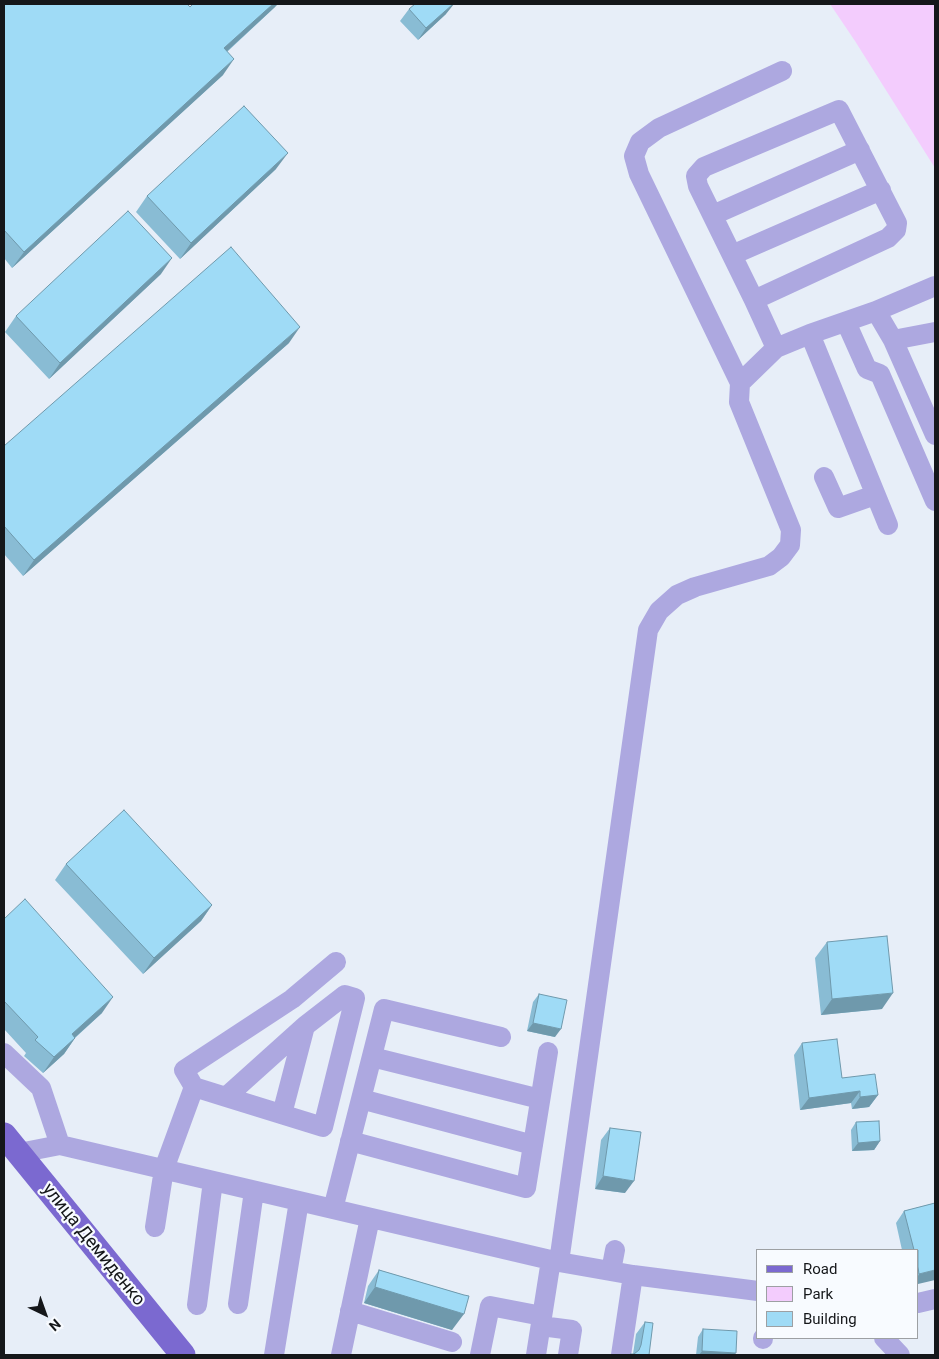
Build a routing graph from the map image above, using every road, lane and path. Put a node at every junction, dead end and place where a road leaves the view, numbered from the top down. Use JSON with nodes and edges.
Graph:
{"nodes":[{"id":1,"x":782,"y":71,"type":"dead end"},
{"id":2,"x":860,"y":150,"type":"junction"},
{"id":3,"x":881,"y":190,"type":"junction"},
{"id":4,"x":713,"y":215,"type":"junction"},
{"id":5,"x":732,"y":255,"type":"junction"},
{"id":6,"x":935,"y":286,"type":"edge"},
{"id":7,"x":754,"y":300,"type":"junction"},
{"id":8,"x":876,"y":311,"type":"junction"},
{"id":9,"x":846,"y":322,"type":"junction"},
{"id":10,"x":935,"y":332,"type":"edge"},
{"id":11,"x":810,"y":334,"type":"junction"},
{"id":12,"x":893,"y":340,"type":"junction"},
{"id":13,"x":776,"y":348,"type":"junction"},
{"id":14,"x":740,"y":383,"type":"junction"},
{"id":15,"x":935,"y":435,"type":"edge"},
{"id":16,"x":824,"y":477,"type":"dead end"},
{"id":17,"x":875,"y":495,"type":"junction"},
{"id":18,"x":935,"y":501,"type":"edge"},
{"id":19,"x":888,"y":525,"type":"dead end"},
{"id":20,"x":336,"y":962,"type":"dead end"},
{"id":21,"x":305,"y":1026,"type":"junction"},
{"id":22,"x":501,"y":1037,"type":"dead end"},
{"id":23,"x":548,"y":1052,"type":"dead end"},
{"id":24,"x":4,"y":1053,"type":"edge"},
{"id":25,"x":372,"y":1057,"type":"junction"},
{"id":26,"x":194,"y":1087,"type":"junction"},
{"id":27,"x":226,"y":1097,"type":"junction"},
{"id":28,"x":361,"y":1099,"type":"junction"},
{"id":29,"x":540,"y":1099,"type":"junction"},
{"id":30,"x":282,"y":1114,"type":"junction"},
{"id":31,"x":350,"y":1140,"type":"junction"},
{"id":32,"x":11,"y":1144,"type":"edge"},
{"id":33,"x":60,"y":1146,"type":"junction"},
{"id":34,"x":533,"y":1146,"type":"junction"},
{"id":35,"x":164,"y":1169,"type":"junction"},
{"id":36,"x":213,"y":1181,"type":"junction"},
{"id":37,"x":254,"y":1190,"type":"junction"},
{"id":38,"x":299,"y":1201,"type":"junction"},
{"id":39,"x":333,"y":1209,"type":"junction"},
{"id":40,"x":370,"y":1218,"type":"junction"},
{"id":41,"x":155,"y":1227,"type":"dead end"},
{"id":42,"x":615,"y":1250,"type":"dead end"},
{"id":43,"x":555,"y":1261,"type":"junction"},
{"id":44,"x":611,"y":1271,"type":"junction"},
{"id":45,"x":633,"y":1275,"type":"junction"},
{"id":46,"x":756,"y":1291,"type":"edge"},
{"id":47,"x":935,"y":1299,"type":"edge"},
{"id":48,"x":919,"y":1303,"type":"edge"},
{"id":49,"x":238,"y":1304,"type":"dead end"},
{"id":50,"x":197,"y":1305,"type":"dead end"},
{"id":51,"x":350,"y":1311,"type":"junction"},
{"id":52,"x":542,"y":1321,"type":"junction"},
{"id":53,"x":885,"y":1339,"type":"edge"},
{"id":54,"x":452,"y":1342,"type":"dead end"},
{"id":55,"x":347,"y":1354,"type":"edge"},
{"id":56,"x":183,"y":1355,"type":"edge"},
{"id":57,"x":274,"y":1355,"type":"edge"},
{"id":58,"x":480,"y":1355,"type":"edge"},
{"id":59,"x":536,"y":1355,"type":"edge"},
{"id":60,"x":568,"y":1355,"type":"edge"},
{"id":61,"x":620,"y":1355,"type":"edge"},
{"id":62,"x":900,"y":1355,"type":"edge"}],
"edges":[{"from":1,"to":14,"type":"lane"},
{"from":2,"to":3,"type":"lane"},
{"from":2,"to":4,"type":"lane"},
{"from":2,"to":4,"type":"lane"},
{"from":3,"to":5,"type":"lane"},
{"from":3,"to":7,"type":"lane"},
{"from":4,"to":5,"type":"lane"},
{"from":5,"to":7,"type":"lane"},
{"from":6,"to":8,"type":"lane"},
{"from":7,"to":13,"type":"lane"},
{"from":8,"to":9,"type":"lane"},
{"from":8,"to":12,"type":"lane"},
{"from":9,"to":11,"type":"lane"},
{"from":9,"to":18,"type":"lane"},
{"from":10,"to":12,"type":"lane"},
{"from":11,"to":13,"type":"lane"},
{"from":11,"to":17,"type":"lane"},
{"from":12,"to":15,"type":"lane"},
{"from":13,"to":14,"type":"lane"},
{"from":14,"to":43,"type":"lane"},
{"from":16,"to":17,"type":"lane"},
{"from":17,"to":19,"type":"lane"},
{"from":20,"to":26,"type":"lane"},
{"from":21,"to":27,"type":"lane"},
{"from":21,"to":30,"type":"lane"},
{"from":21,"to":30,"type":"lane"},
{"from":22,"to":25,"type":"lane"},
{"from":23,"to":29,"type":"lane"},
{"from":24,"to":33,"type":"lane"},
{"from":25,"to":28,"type":"lane"},
{"from":25,"to":29,"type":"lane"},
{"from":26,"to":27,"type":"lane"},
{"from":26,"to":35,"type":"lane"},
{"from":27,"to":30,"type":"lane"},
{"from":28,"to":31,"type":"lane"},
{"from":28,"to":34,"type":"lane"},
{"from":29,"to":34,"type":"lane"},
{"from":31,"to":34,"type":"lane"},
{"from":31,"to":39,"type":"lane"},
{"from":32,"to":33,"type":"lane"},
{"from":32,"to":56,"type":"main road","name":"улица Демиденко"},
{"from":33,"to":35,"type":"lane"},
{"from":35,"to":36,"type":"lane"},
{"from":35,"to":41,"type":"lane"},
{"from":36,"to":37,"type":"lane"},
{"from":36,"to":50,"type":"lane"},
{"from":37,"to":38,"type":"lane"},
{"from":37,"to":49,"type":"lane"},
{"from":38,"to":39,"type":"lane"},
{"from":38,"to":57,"type":"lane"},
{"from":39,"to":40,"type":"lane"},
{"from":40,"to":43,"type":"lane"},
{"from":40,"to":51,"type":"lane"},
{"from":42,"to":44,"type":"lane"},
{"from":43,"to":44,"type":"lane"},
{"from":43,"to":52,"type":"lane"},
{"from":44,"to":45,"type":"lane"},
{"from":45,"to":46,"type":"lane"},
{"from":45,"to":61,"type":"lane"},
{"from":47,"to":48,"type":"lane"},
{"from":51,"to":54,"type":"lane"},
{"from":51,"to":55,"type":"lane"},
{"from":52,"to":58,"type":"lane"},
{"from":52,"to":59,"type":"lane"},
{"from":52,"to":60,"type":"lane"},
{"from":53,"to":62,"type":"lane"}]}
